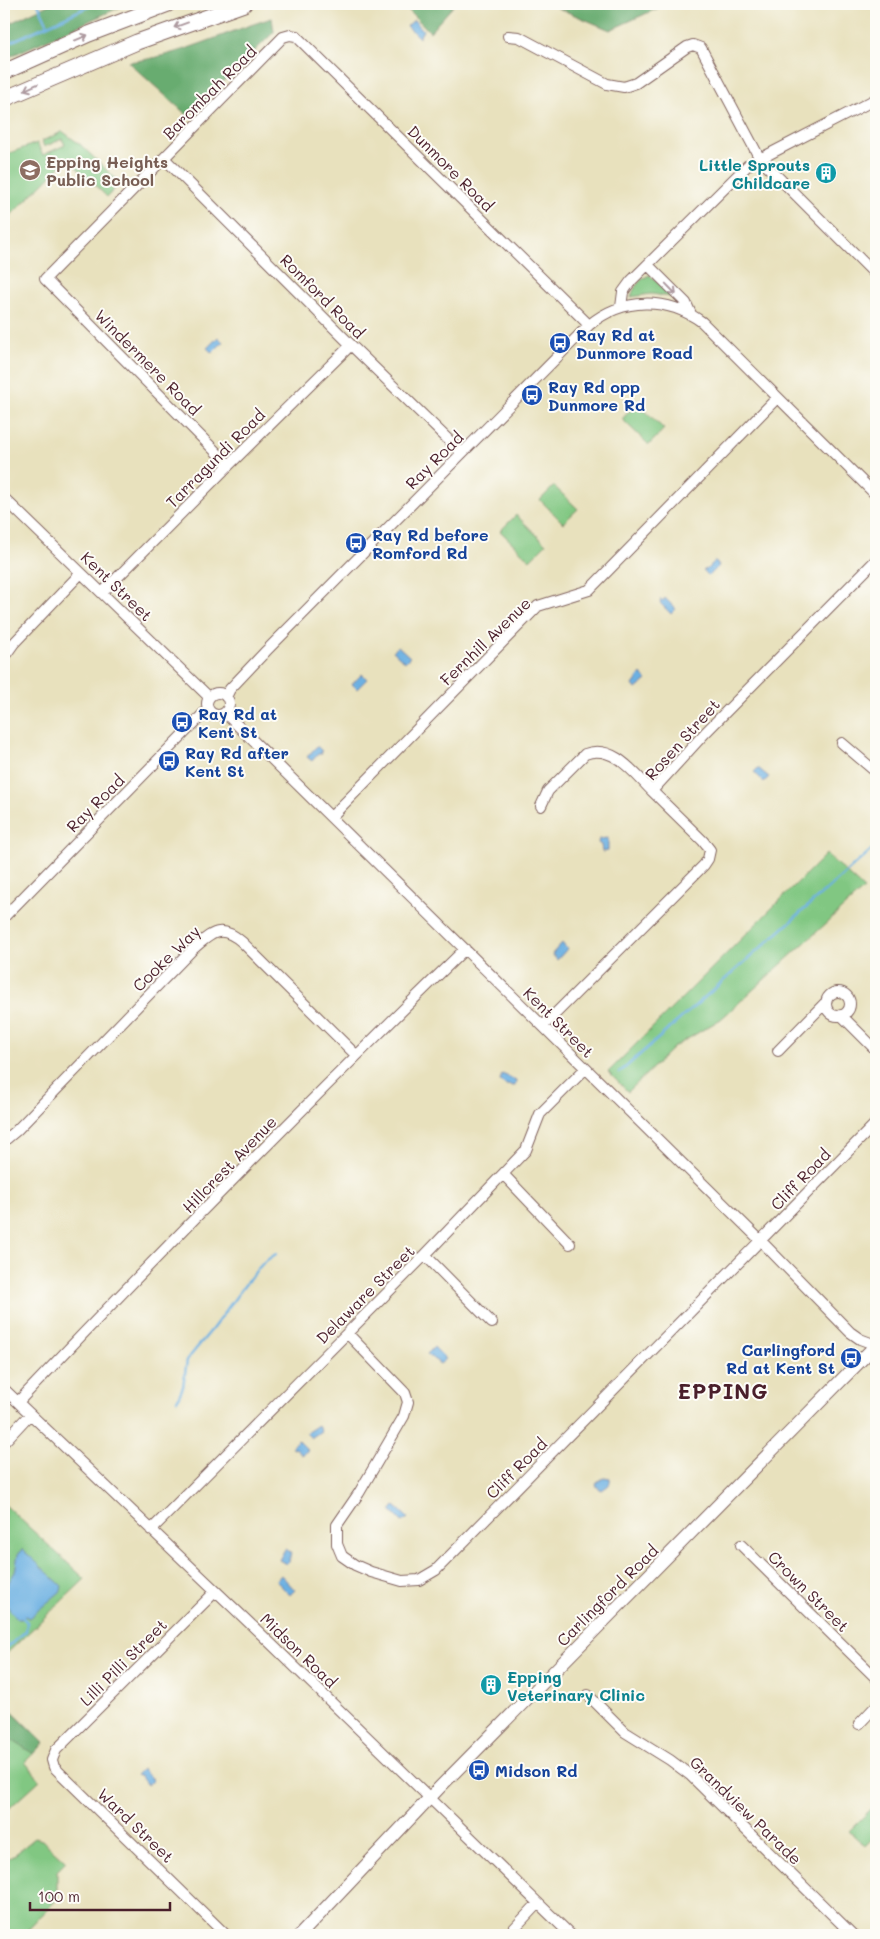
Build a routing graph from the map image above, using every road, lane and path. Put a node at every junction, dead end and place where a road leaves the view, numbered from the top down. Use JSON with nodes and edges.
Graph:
{"nodes":[{"id":1,"x":168,"y":4,"type":"edge"},
{"id":2,"x":244,"y":4,"type":"edge"},
{"id":3,"x":290,"y":34,"type":"joint"},
{"id":4,"x":508,"y":36,"type":"dead end"},
{"id":5,"x":4,"y":72,"type":"edge"},
{"id":6,"x":4,"y":98,"type":"edge"},
{"id":7,"x":876,"y":99,"type":"edge"},
{"id":8,"x":164,"y":158,"type":"junction"},
{"id":9,"x":760,"y":159,"type":"junction"},
{"id":10,"x":648,"y":265,"type":"junction"},
{"id":11,"x":876,"y":275,"type":"edge"},
{"id":12,"x":45,"y":279,"type":"joint"},
{"id":13,"x":621,"y":307,"type":"junction"},
{"id":14,"x":691,"y":314,"type":"junction"},
{"id":15,"x":589,"y":325,"type":"junction"},
{"id":16,"x":351,"y":345,"type":"junction"},
{"id":17,"x":777,"y":398,"type":"junction"},
{"id":18,"x":462,"y":453,"type":"junction"},
{"id":19,"x":229,"y":465,"type":"junction"},
{"id":20,"x":876,"y":495,"type":"edge"},
{"id":21,"x":4,"y":498,"type":"edge"},
{"id":22,"x":876,"y":560,"type":"edge"},
{"id":23,"x":81,"y":573,"type":"junction"},
{"id":24,"x":102,"y":593,"type":"junction"},
{"id":25,"x":4,"y":657,"type":"edge"},
{"id":26,"x":209,"y":697,"type":"junction"},
{"id":27,"x":226,"y":697,"type":"junction"},
{"id":28,"x":207,"y":710,"type":"junction"},
{"id":29,"x":226,"y":713,"type":"junction"},
{"id":30,"x":842,"y":743,"type":"dead end"},
{"id":31,"x":876,"y":772,"type":"edge"},
{"id":32,"x":652,"y":791,"type":"junction"},
{"id":33,"x":541,"y":806,"type":"dead end"},
{"id":34,"x":331,"y":817,"type":"junction"},
{"id":35,"x":4,"y":917,"type":"edge"},
{"id":36,"x":465,"y":949,"type":"junction"},
{"id":37,"x":826,"y":1002,"type":"junction"},
{"id":38,"x":841,"y":1015,"type":"junction"},
{"id":39,"x":544,"y":1026,"type":"junction"},
{"id":40,"x":876,"y":1050,"type":"edge"},
{"id":41,"x":778,"y":1051,"type":"dead end"},
{"id":42,"x":356,"y":1055,"type":"junction"},
{"id":43,"x":585,"y":1069,"type":"junction"},
{"id":44,"x":876,"y":1123,"type":"edge"},
{"id":45,"x":4,"y":1141,"type":"edge"},
{"id":46,"x":503,"y":1174,"type":"junction"},
{"id":47,"x":761,"y":1241,"type":"junction"},
{"id":48,"x":570,"y":1244,"type":"dead end"},
{"id":49,"x":425,"y":1254,"type":"junction"},
{"id":50,"x":492,"y":1323,"type":"dead end"},
{"id":51,"x":347,"y":1333,"type":"junction"},
{"id":52,"x":875,"y":1350,"type":"edge"},
{"id":53,"x":4,"y":1389,"type":"edge"},
{"id":54,"x":18,"y":1402,"type":"junction"},
{"id":55,"x":30,"y":1414,"type":"junction"},
{"id":56,"x":4,"y":1442,"type":"edge"},
{"id":57,"x":150,"y":1530,"type":"junction"},
{"id":58,"x":741,"y":1545,"type":"dead end"},
{"id":59,"x":215,"y":1592,"type":"junction"},
{"id":60,"x":876,"y":1678,"type":"edge"},
{"id":61,"x":588,"y":1695,"type":"dead end"},
{"id":62,"x":876,"y":1706,"type":"edge"},
{"id":63,"x":859,"y":1724,"type":"dead end"},
{"id":64,"x":52,"y":1755,"type":"joint"},
{"id":65,"x":430,"y":1798,"type":"junction"},
{"id":66,"x":538,"y":1903,"type":"junction"},
{"id":67,"x":226,"y":1935,"type":"edge"},
{"id":68,"x":300,"y":1935,"type":"edge"},
{"id":69,"x":508,"y":1935,"type":"edge"},
{"id":70,"x":571,"y":1935,"type":"edge"},
{"id":71,"x":853,"y":1935,"type":"edge"}],
"edges":[{"from":5,"to":1,"type":"highway","one_way":true},
{"from":2,"to":6,"type":"highway","one_way":true},
{"from":3,"to":8,"type":"street","name":"Barombah Road"},
{"from":3,"to":15,"type":"street","name":"Dunmore Road"},
{"from":4,"to":9,"type":"street"},
{"from":7,"to":9,"type":"street"},
{"from":8,"to":12,"type":"street","name":"Barombah Road"},
{"from":8,"to":16,"type":"street","name":"Romford Road"},
{"from":9,"to":10,"type":"street"},
{"from":9,"to":11,"type":"street"},
{"from":10,"to":13,"type":"street"},
{"from":10,"to":14,"type":"street","name":"Ray Road","one_way":true},
{"from":12,"to":19,"type":"street","name":"Windermere Road"},
{"from":13,"to":14,"type":"street","name":"Ray Road"},
{"from":13,"to":15,"type":"street","name":"Ray Road"},
{"from":14,"to":17,"type":"street","name":"Ray Road"},
{"from":15,"to":18,"type":"street","name":"Ray Road"},
{"from":16,"to":18,"type":"street","name":"Romford Road"},
{"from":16,"to":19,"type":"street","name":"Tarragundi Road"},
{"from":17,"to":20,"type":"street","name":"Ray Road"},
{"from":17,"to":34,"type":"street","name":"Fernhill Avenue"},
{"from":18,"to":27,"type":"street","name":"Ray Road"},
{"from":19,"to":24,"type":"street","name":"Tarragundi Road"},
{"from":21,"to":23,"type":"street","name":"Kent Street"},
{"from":22,"to":32,"type":"street","name":"Rosen Street"},
{"from":23,"to":24,"type":"street","name":"Kent Street"},
{"from":23,"to":25,"type":"street"},
{"from":24,"to":26,"type":"street","name":"Kent Street"},
{"from":26,"to":27,"type":"street"},
{"from":26,"to":28,"type":"street"},
{"from":27,"to":29,"type":"street"},
{"from":28,"to":29,"type":"street"},
{"from":28,"to":35,"type":"street","name":"Ray Road"},
{"from":29,"to":34,"type":"street","name":"Kent Street"},
{"from":30,"to":31,"type":"street"},
{"from":32,"to":33,"type":"street"},
{"from":32,"to":39,"type":"street","name":"Rosen Street"},
{"from":34,"to":36,"type":"street","name":"Kent Street"},
{"from":36,"to":39,"type":"street","name":"Kent Street"},
{"from":36,"to":42,"type":"street","name":"Hillcrest Avenue"},
{"from":37,"to":38,"type":"street"},
{"from":37,"to":38,"type":"street"},
{"from":37,"to":41,"type":"street"},
{"from":38,"to":40,"type":"street"},
{"from":39,"to":43,"type":"street","name":"Kent Street"},
{"from":42,"to":45,"type":"street","name":"Cooke Way"},
{"from":42,"to":54,"type":"street","name":"Hillcrest Avenue"},
{"from":43,"to":46,"type":"street","name":"Delaware Street"},
{"from":43,"to":47,"type":"street","name":"Kent Street"},
{"from":44,"to":47,"type":"street","name":"Cliff Road"},
{"from":46,"to":48,"type":"street"},
{"from":46,"to":49,"type":"street","name":"Delaware Street"},
{"from":47,"to":51,"type":"street","name":"Cliff Road"},
{"from":47,"to":52,"type":"street","name":"Kent Street"},
{"from":49,"to":50,"type":"street"},
{"from":49,"to":51,"type":"street","name":"Delaware Street"},
{"from":51,"to":57,"type":"street","name":"Delaware Street"},
{"from":52,"to":65,"type":"main road","name":"Carlingford Road"},
{"from":53,"to":54,"type":"street","name":"Midson Road"},
{"from":54,"to":55,"type":"street","name":"Midson Road"},
{"from":55,"to":56,"type":"street"},
{"from":55,"to":57,"type":"street","name":"Midson Road"},
{"from":57,"to":59,"type":"street","name":"Midson Road"},
{"from":58,"to":60,"type":"street","name":"Crown Street"},
{"from":59,"to":64,"type":"street","name":"Lilli Pilli Street"},
{"from":59,"to":65,"type":"street","name":"Midson Road"},
{"from":61,"to":71,"type":"street","name":"Grandview Parade"},
{"from":62,"to":63,"type":"street"},
{"from":64,"to":67,"type":"street","name":"Ward Street"},
{"from":65,"to":66,"type":"street","name":"Midson Road"},
{"from":65,"to":68,"type":"main road","name":"Carlingford Road"},
{"from":66,"to":69,"type":"street"},
{"from":66,"to":70,"type":"street","name":"Midson Road"}]}
